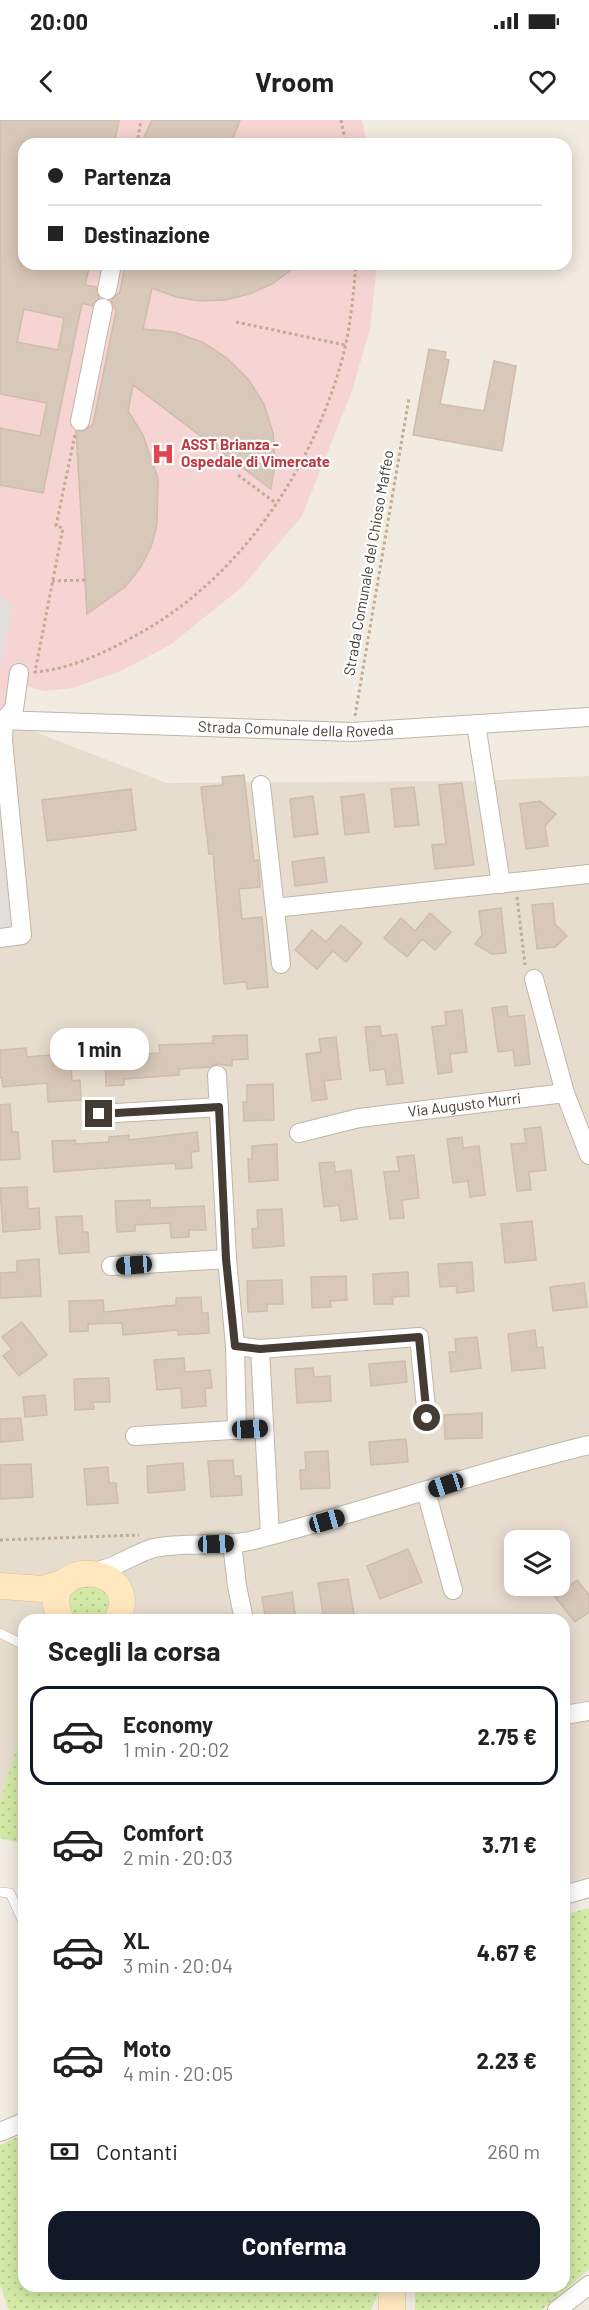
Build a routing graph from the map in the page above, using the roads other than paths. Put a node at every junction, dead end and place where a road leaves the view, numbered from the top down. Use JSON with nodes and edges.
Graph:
{"nodes":[{"id":1,"x":111,"y":270,"type":"edge"},
{"id":2,"x":107,"y":290,"type":"dead end"},
{"id":3,"x":103,"y":308,"type":"dead end"},
{"id":4,"x":78,"y":426,"type":"road end"},
{"id":5,"x":19,"y":673,"type":"dead end"},
{"id":6,"x":589,"y":717,"type":"edge"},
{"id":7,"x":2,"y":720,"type":"edge"},
{"id":8,"x":476,"y":724,"type":"junction"},
{"id":9,"x":261,"y":785,"type":"dead end"},
{"id":10,"x":589,"y":874,"type":"edge"},
{"id":11,"x":508,"y":883,"type":"junction"},
{"id":12,"x":275,"y":908,"type":"junction"},
{"id":13,"x":0,"y":938,"type":"edge"},
{"id":14,"x":281,"y":964,"type":"dead end"},
{"id":15,"x":534,"y":979,"type":"road end"},
{"id":16,"x":217,"y":1075,"type":"dead end"},
{"id":17,"x":565,"y":1093,"type":"junction"},
{"id":18,"x":219,"y":1107,"type":"junction"},
{"id":19,"x":99,"y":1114,"type":"dead end"},
{"id":20,"x":583,"y":1120,"type":"edge"},
{"id":21,"x":298,"y":1133,"type":"dead end"},
{"id":22,"x":589,"y":1155,"type":"edge"},
{"id":23,"x":226,"y":1259,"type":"junction"},
{"id":24,"x":111,"y":1266,"type":"dead end"},
{"id":25,"x":235,"y":1346,"type":"junction"},
{"id":26,"x":260,"y":1349,"type":"junction"},
{"id":27,"x":427,"y":1418,"type":"dead end"},
{"id":28,"x":263,"y":1428,"type":"junction"},
{"id":29,"x":237,"y":1430,"type":"junction"},
{"id":30,"x":135,"y":1436,"type":"dead end"},
{"id":31,"x":589,"y":1445,"type":"edge"},
{"id":32,"x":426,"y":1491,"type":"junction"},
{"id":33,"x":270,"y":1535,"type":"junction"},
{"id":34,"x":232,"y":1543,"type":"junction"},
{"id":35,"x":139,"y":1554,"type":"junction"},
{"id":36,"x":77,"y":1577,"type":"junction"},
{"id":37,"x":6,"y":1587,"type":"edge"},
{"id":38,"x":453,"y":1590,"type":"dead end"},
{"id":39,"x":118,"y":1612,"type":"edge"},
{"id":40,"x":54,"y":1614,"type":"edge"},
{"id":41,"x":60,"y":1614,"type":"edge"},
{"id":42,"x":243,"y":1614,"type":"edge"},
{"id":43,"x":0,"y":1633,"type":"edge"},
{"id":44,"x":18,"y":1642,"type":"edge"},
{"id":45,"x":589,"y":1711,"type":"edge"},
{"id":46,"x":570,"y":1713,"type":"edge"},
{"id":47,"x":589,"y":1888,"type":"edge"},
{"id":48,"x":0,"y":1892,"type":"edge"},
{"id":49,"x":570,"y":1893,"type":"edge"},
{"id":50,"x":18,"y":1911,"type":"edge"},
{"id":51,"x":18,"y":2124,"type":"edge"},
{"id":52,"x":0,"y":2132,"type":"edge"},
{"id":53,"x":589,"y":2285,"type":"edge"},
{"id":54,"x":392,"y":2292,"type":"edge"},
{"id":55,"x":393,"y":2310,"type":"edge"},
{"id":56,"x":556,"y":2310,"type":"edge"}],
"edges":[{"from":1,"to":2,"type":"street"},
{"from":3,"to":4,"type":"street"},
{"from":5,"to":7,"type":"street"},
{"from":6,"to":8,"type":"street","name":"Strada Comunale della Roveda"},
{"from":7,"to":8,"type":"street","name":"Strada Comunale della Roveda"},
{"from":7,"to":13,"type":"street"},
{"from":8,"to":11,"type":"street"},
{"from":9,"to":12,"type":"street"},
{"from":10,"to":11,"type":"street"},
{"from":11,"to":12,"type":"street"},
{"from":12,"to":14,"type":"street"},
{"from":15,"to":17,"type":"street"},
{"from":16,"to":18,"type":"street"},
{"from":17,"to":20,"type":"street"},
{"from":17,"to":21,"type":"street","name":"Via Augusto Murri"},
{"from":18,"to":19,"type":"street"},
{"from":18,"to":23,"type":"street"},
{"from":20,"to":22,"type":"street"},
{"from":23,"to":24,"type":"street"},
{"from":23,"to":25,"type":"street"},
{"from":25,"to":26,"type":"street"},
{"from":25,"to":29,"type":"street"},
{"from":26,"to":27,"type":"street"},
{"from":26,"to":28,"type":"street"},
{"from":28,"to":29,"type":"street"},
{"from":28,"to":33,"type":"street"},
{"from":29,"to":30,"type":"street"},
{"from":31,"to":32,"type":"street"},
{"from":32,"to":33,"type":"street"},
{"from":32,"to":38,"type":"street"},
{"from":33,"to":34,"type":"street"},
{"from":34,"to":35,"type":"street"},
{"from":34,"to":42,"type":"street"},
{"from":35,"to":36,"type":"street"},
{"from":35,"to":39,"type":"street"},
{"from":36,"to":37,"type":"street"},
{"from":36,"to":39,"type":"street"},
{"from":36,"to":41,"type":"street"},
{"from":37,"to":40,"type":"street"},
{"from":43,"to":44,"type":"lane"},
{"from":45,"to":46,"type":"street"},
{"from":47,"to":49,"type":"street"},
{"from":48,"to":50,"type":"lane"},
{"from":51,"to":52,"type":"street"},
{"from":53,"to":56,"type":"street"},
{"from":54,"to":55,"type":"street"}]}
